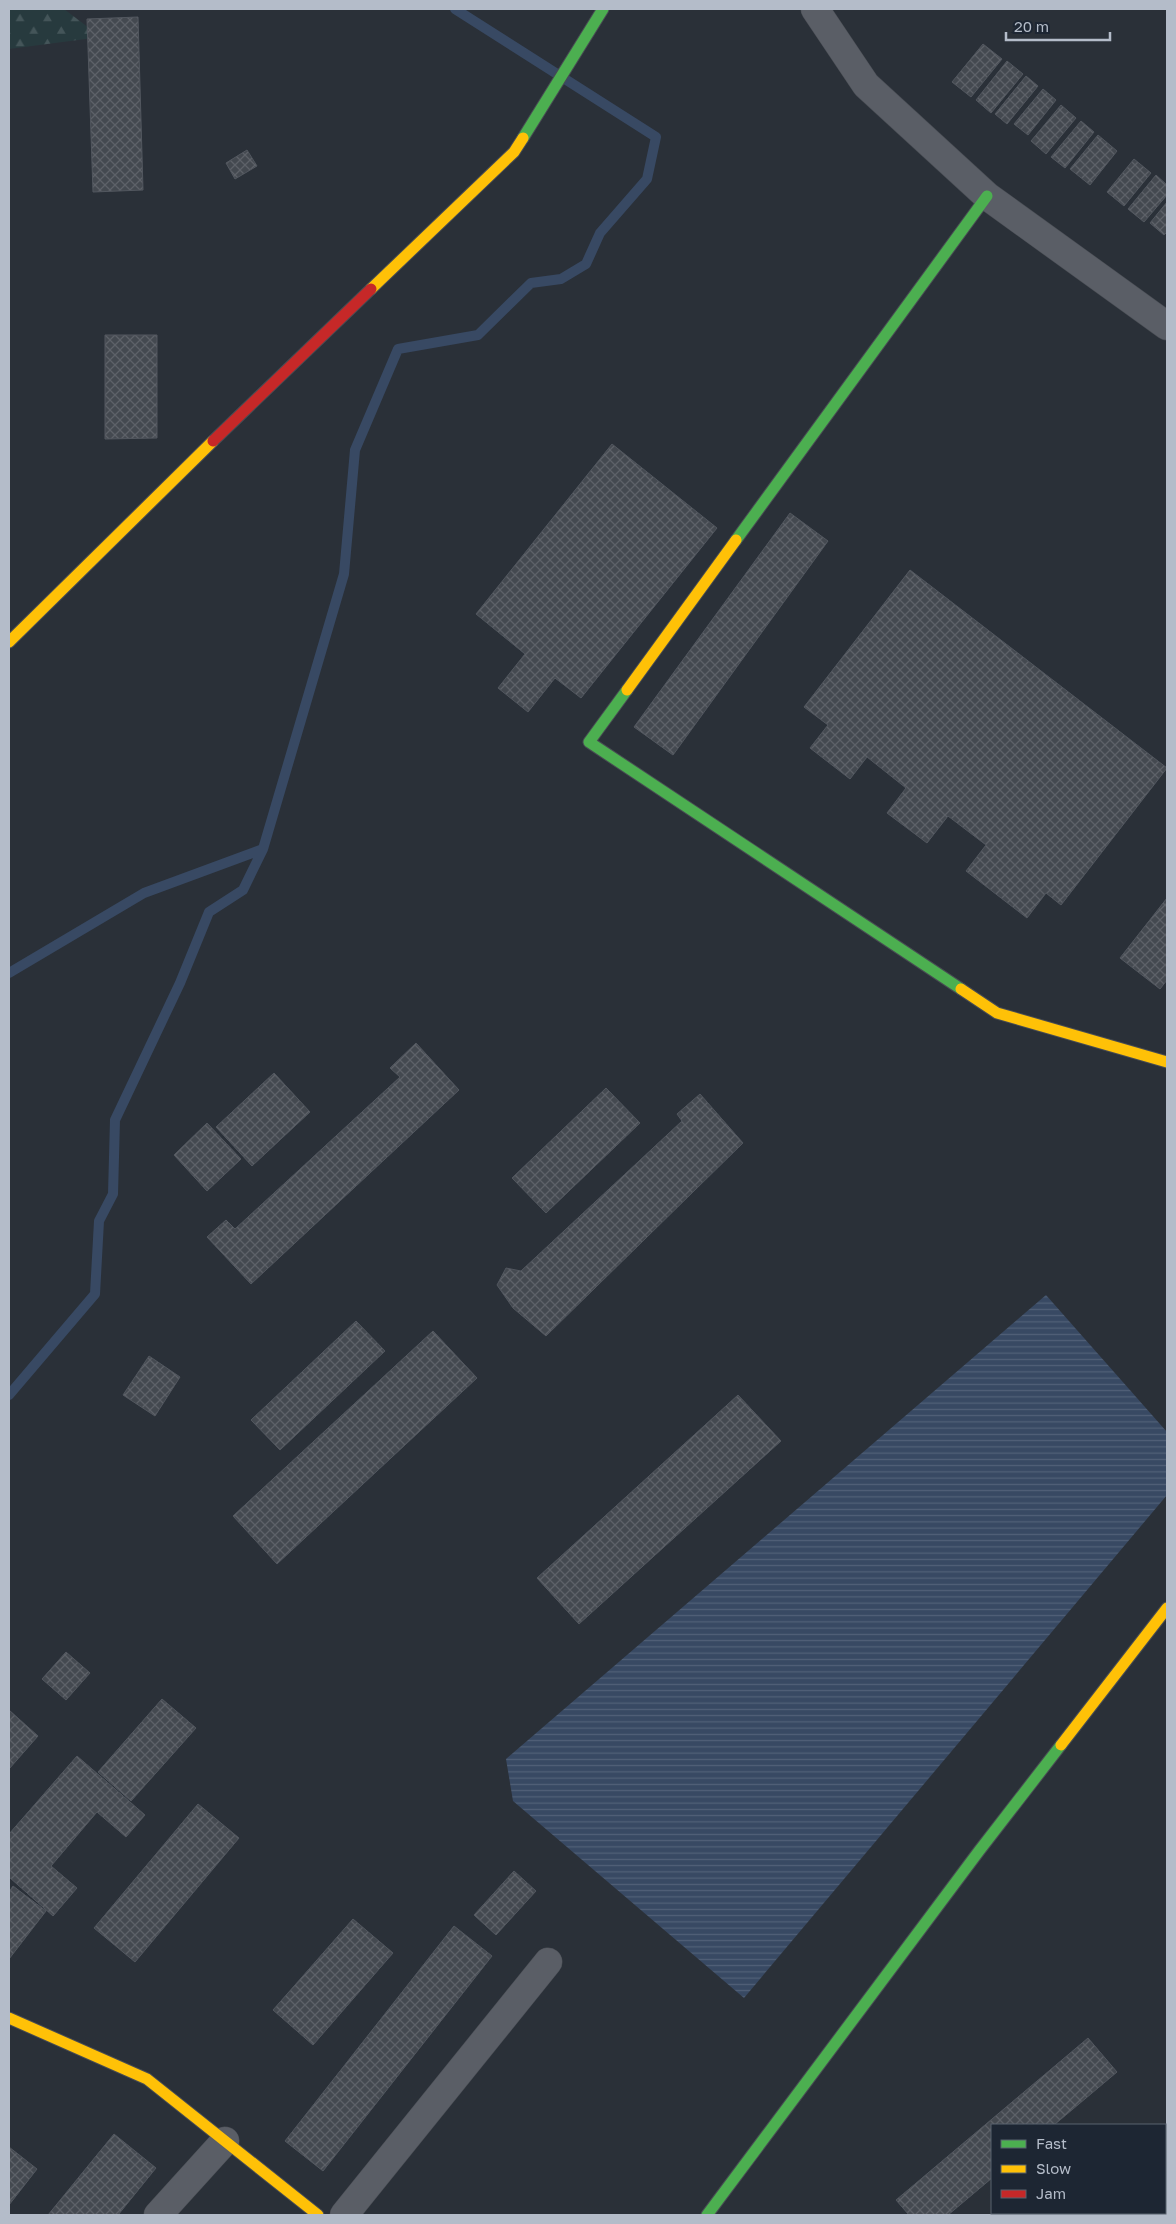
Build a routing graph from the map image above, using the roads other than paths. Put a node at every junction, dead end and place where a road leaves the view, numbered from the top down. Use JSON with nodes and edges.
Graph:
{"nodes":[{"id":1,"x":603,"y":9,"type":"edge"},
{"id":2,"x":814,"y":9,"type":"edge"},
{"id":3,"x":987,"y":196,"type":"junction"},
{"id":4,"x":1167,"y":326,"type":"edge"},
{"id":5,"x":9,"y":642,"type":"edge"},
{"id":6,"x":1167,"y":1062,"type":"edge"},
{"id":7,"x":1167,"y":1608,"type":"edge"},
{"id":8,"x":548,"y":1962,"type":"dead end"},
{"id":9,"x":9,"y":2018,"type":"edge"},
{"id":10,"x":225,"y":2141,"type":"junction"},
{"id":11,"x":158,"y":2215,"type":"edge"},
{"id":12,"x":318,"y":2215,"type":"edge"},
{"id":13,"x":344,"y":2215,"type":"edge"},
{"id":14,"x":707,"y":2215,"type":"edge"}],
"edges":[{"from":1,"to":5,"type":"street"},
{"from":2,"to":3,"type":"street"},
{"from":3,"to":4,"type":"street"},
{"from":3,"to":6,"type":"street"},
{"from":7,"to":14,"type":"street"},
{"from":8,"to":13,"type":"street"},
{"from":9,"to":10,"type":"street"},
{"from":10,"to":11,"type":"street"},
{"from":10,"to":12,"type":"street"}]}
